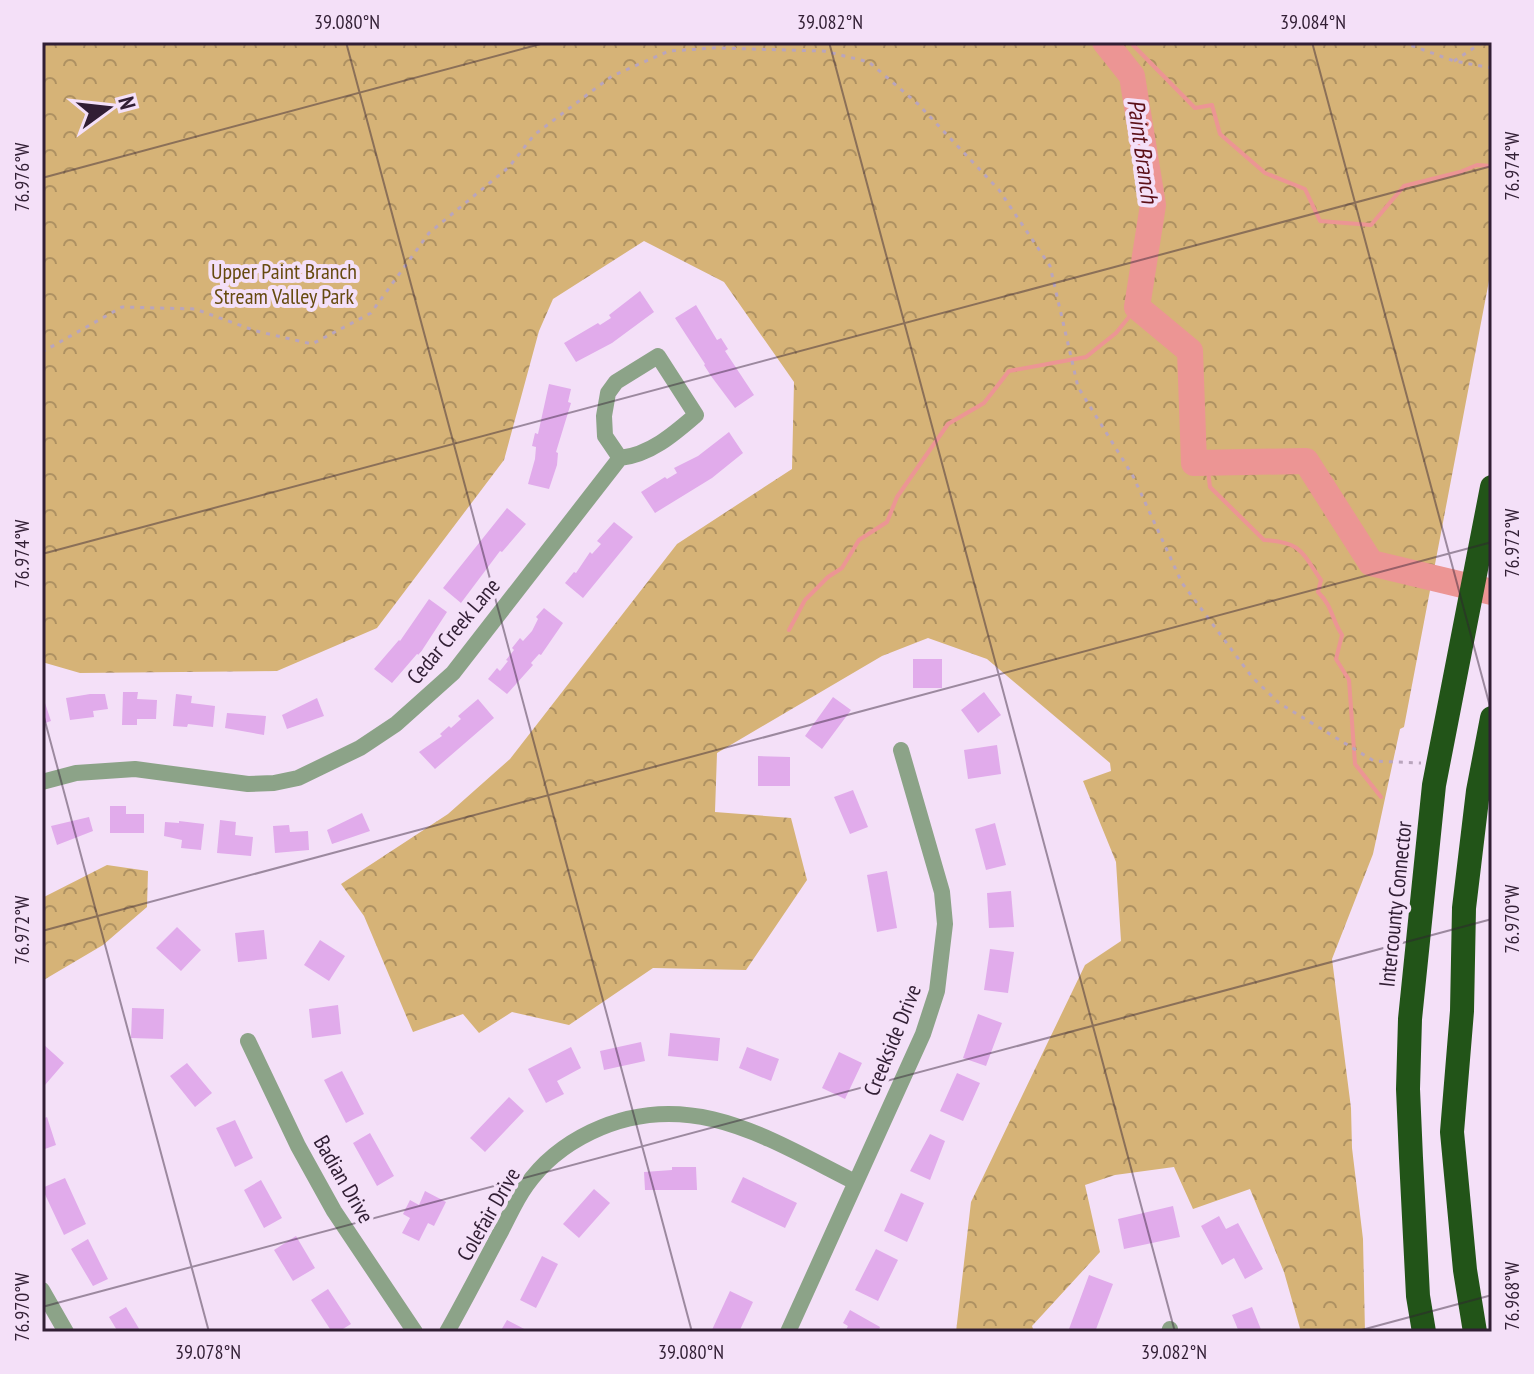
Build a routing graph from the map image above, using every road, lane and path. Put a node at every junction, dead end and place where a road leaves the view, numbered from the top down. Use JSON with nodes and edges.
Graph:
{"nodes":[{"id":1,"x":1402,"y":42,"type":"edge"},
{"id":2,"x":1483,"y":42,"type":"edge"},
{"id":3,"x":1454,"y":61,"type":"junction"},
{"id":4,"x":1492,"y":68,"type":"edge"},
{"id":5,"x":42,"y":352,"type":"edge"},
{"id":6,"x":620,"y":458,"type":"junction"},
{"id":7,"x":1492,"y":487,"type":"edge"},
{"id":8,"x":1492,"y":718,"type":"edge"},
{"id":9,"x":901,"y":750,"type":"dead end"},
{"id":10,"x":1434,"y":774,"type":"junction"},
{"id":11,"x":42,"y":782,"type":"edge"},
{"id":12,"x":248,"y":1041,"type":"dead end"},
{"id":13,"x":855,"y":1182,"type":"junction"},
{"id":14,"x":42,"y":1290,"type":"edge"},
{"id":15,"x":66,"y":1332,"type":"edge"},
{"id":16,"x":415,"y":1332,"type":"edge"},
{"id":17,"x":447,"y":1332,"type":"edge"},
{"id":18,"x":788,"y":1332,"type":"edge"},
{"id":19,"x":1424,"y":1332,"type":"edge"},
{"id":20,"x":1475,"y":1332,"type":"edge"}],
"edges":[{"from":1,"to":3,"type":"path"},
{"from":2,"to":3,"type":"path"},
{"from":3,"to":4,"type":"path"},
{"from":5,"to":10,"type":"path"},
{"from":6,"to":6,"type":"street"},
{"from":6,"to":11,"type":"street","name":"Cedar Creek Lane"},
{"from":7,"to":10,"type":"highway","name":"Intercounty Connector"},
{"from":8,"to":20,"type":"highway"},
{"from":9,"to":13,"type":"street","name":"Creekside Drive"},
{"from":10,"to":19,"type":"highway","name":"Intercounty Connector"},
{"from":12,"to":16,"type":"street","name":"Badian Drive"},
{"from":13,"to":17,"type":"street","name":"Colefair Drive"},
{"from":13,"to":18,"type":"street","name":"Creekside Drive"},
{"from":14,"to":15,"type":"street"}]}
